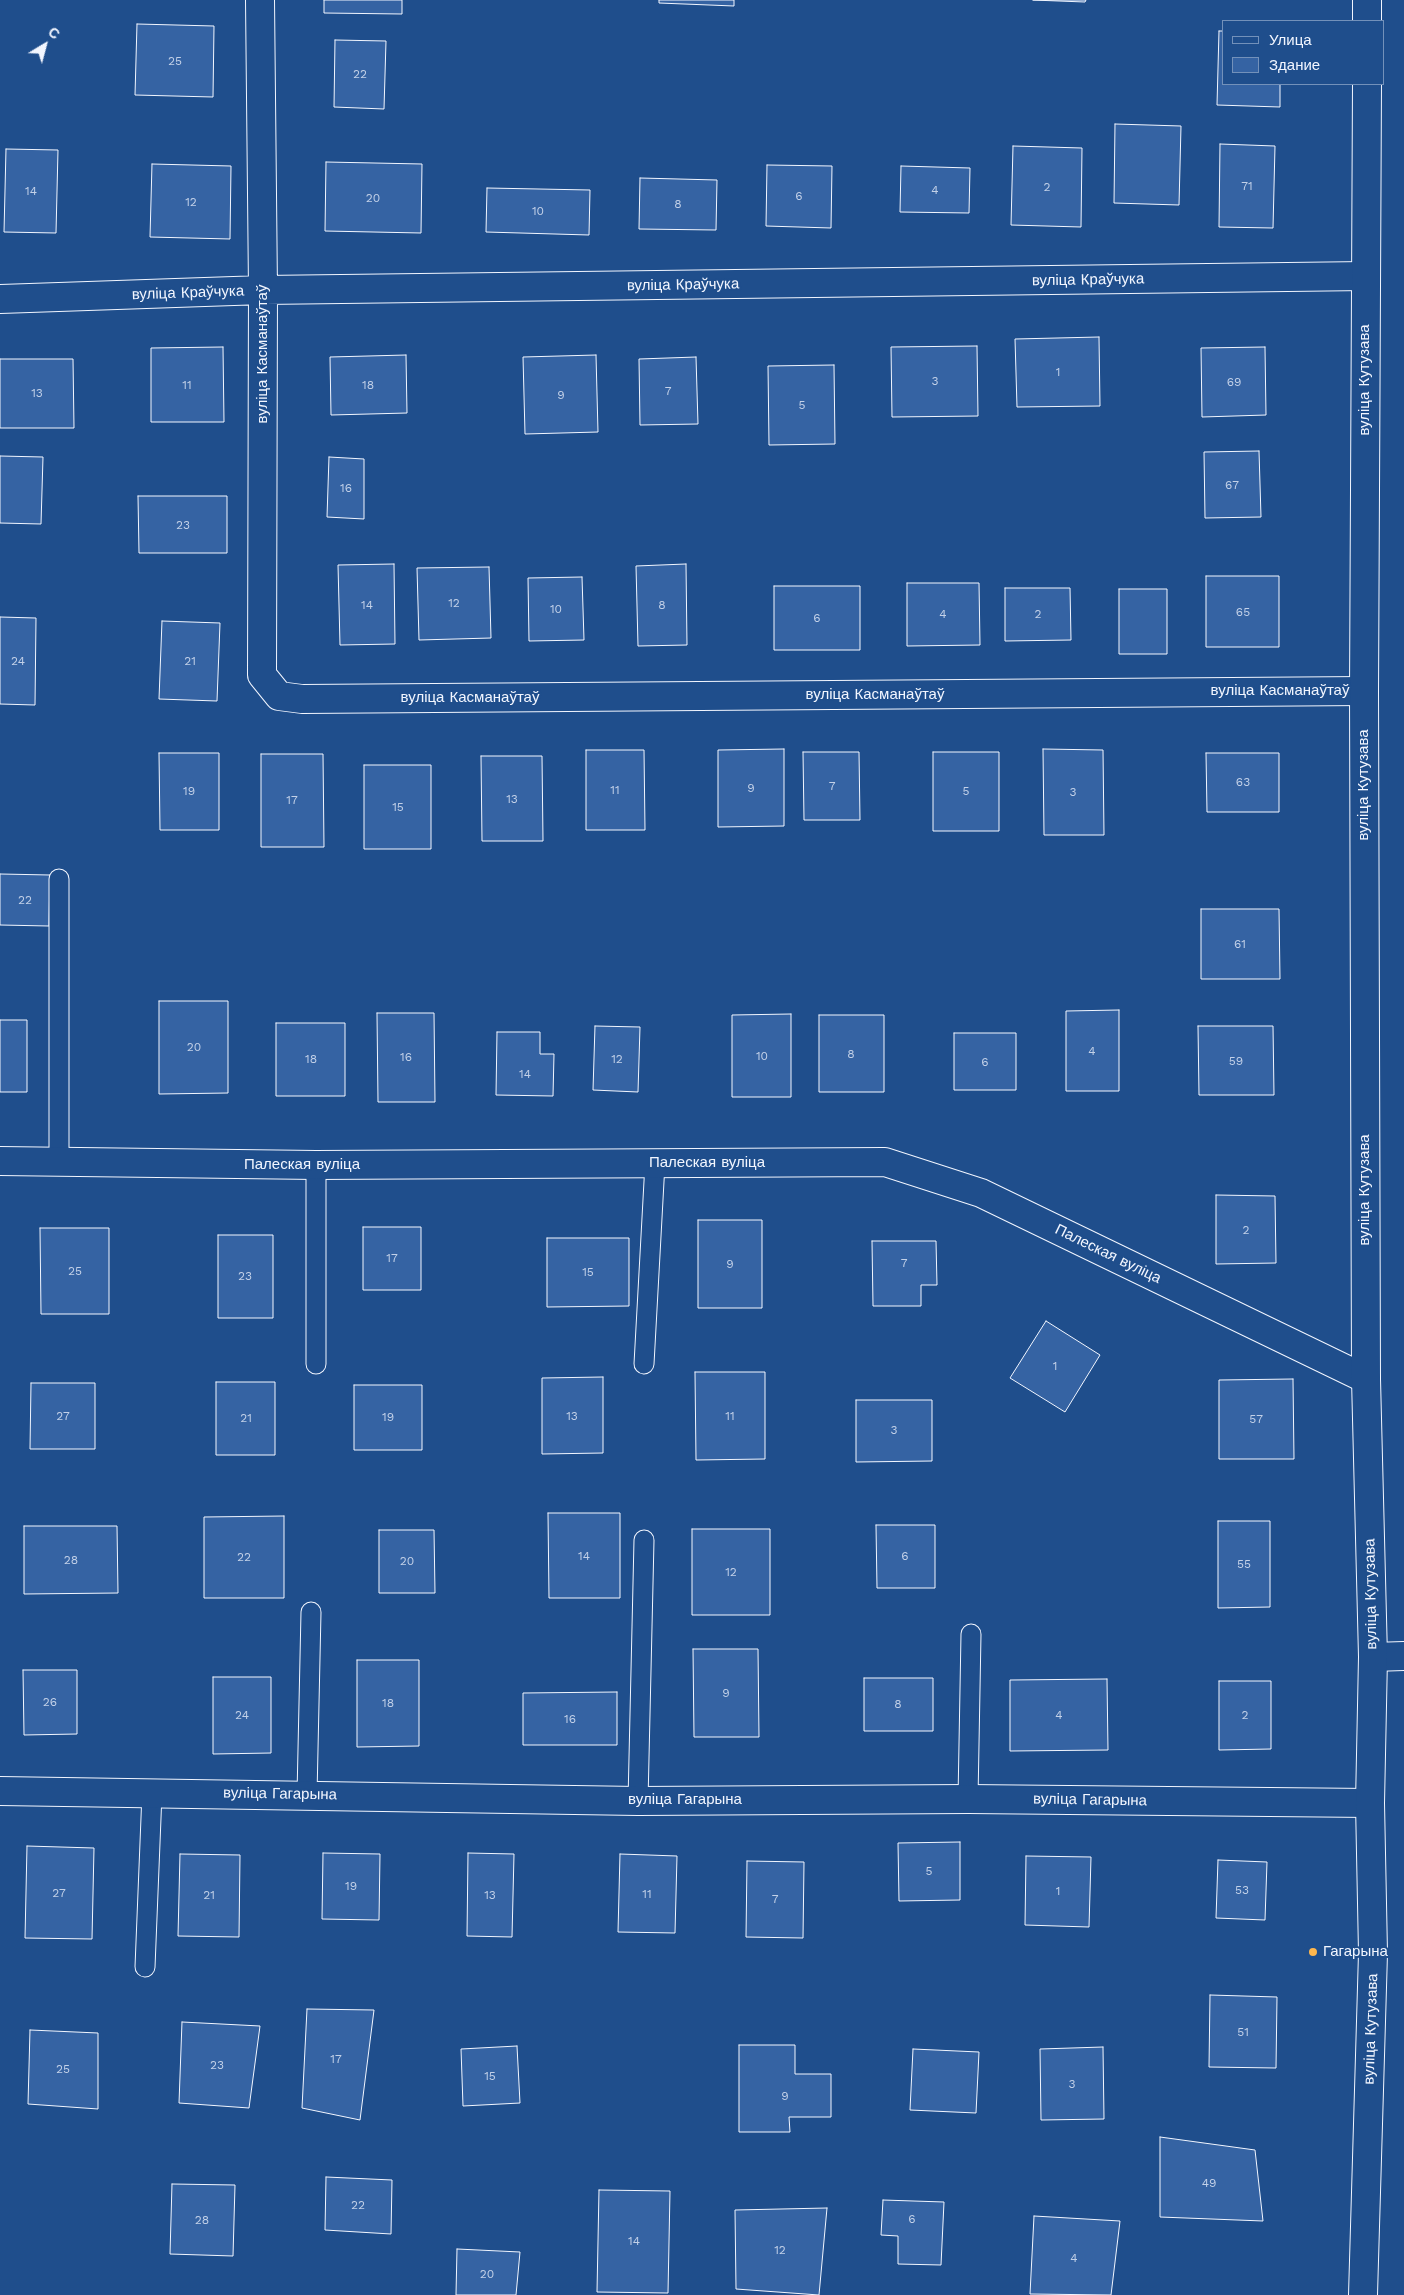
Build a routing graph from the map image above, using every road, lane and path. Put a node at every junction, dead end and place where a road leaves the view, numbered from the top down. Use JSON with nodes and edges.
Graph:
{"nodes":[{"id":1,"x":260,"y":0,"type":"edge"},
{"id":2,"x":1367,"y":0,"type":"edge"},
{"id":3,"x":1367,"y":20,"type":"edge"},
{"id":4,"x":1366,"y":85,"type":"edge"},
{"id":5,"x":1366,"y":276,"type":"junction"},
{"id":6,"x":263,"y":290,"type":"junction"},
{"id":7,"x":0,"y":300,"type":"edge"},
{"id":8,"x":1364,"y":691,"type":"junction"},
{"id":9,"x":60,"y":878,"type":"dead end"},
{"id":10,"x":0,"y":1161,"type":"edge"},
{"id":11,"x":58,"y":1163,"type":"junction"},
{"id":12,"x":654,"y":1164,"type":"junction"},
{"id":13,"x":316,"y":1165,"type":"junction"},
{"id":14,"x":316,"y":1364,"type":"dead end"},
{"id":15,"x":644,"y":1364,"type":"dead end"},
{"id":16,"x":1366,"y":1379,"type":"junction"},
{"id":17,"x":644,"y":1540,"type":"dead end"},
{"id":18,"x":311,"y":1612,"type":"dead end"},
{"id":19,"x":971,"y":1634,"type":"dead end"},
{"id":20,"x":1404,"y":1656,"type":"edge"},
{"id":21,"x":1373,"y":1657,"type":"junction"},
{"id":22,"x":0,"y":1791,"type":"edge"},
{"id":23,"x":152,"y":1793,"type":"junction"},
{"id":24,"x":307,"y":1795,"type":"junction"},
{"id":25,"x":968,"y":1799,"type":"junction"},
{"id":26,"x":638,"y":1801,"type":"junction"},
{"id":27,"x":1370,"y":1803,"type":"junction"},
{"id":28,"x":145,"y":1967,"type":"dead end"},
{"id":29,"x":1363,"y":2295,"type":"edge"}],
"edges":[{"from":1,"to":6,"type":"street","name":"вуліца Касманаўтаў"},
{"from":2,"to":3,"type":"street"},
{"from":4,"to":5,"type":"street","name":"вуліца Кутузава"},
{"from":5,"to":6,"type":"street","name":"вуліца Краўчука"},
{"from":5,"to":8,"type":"street","name":"вуліца Кутузава"},
{"from":6,"to":7,"type":"street","name":"вуліца Краўчука"},
{"from":6,"to":8,"type":"street","name":"вуліца Касманаўтаў"},
{"from":8,"to":16,"type":"street","name":"вуліца Кутузава"},
{"from":9,"to":11,"type":"lane"},
{"from":10,"to":11,"type":"street","name":"Палеская вуліца"},
{"from":11,"to":13,"type":"street","name":"Палеская вуліца"},
{"from":12,"to":13,"type":"street","name":"Палеская вуліца"},
{"from":12,"to":15,"type":"lane"},
{"from":12,"to":16,"type":"street","name":"Палеская вуліца"},
{"from":13,"to":14,"type":"lane"},
{"from":16,"to":21,"type":"street","name":"вуліца Кутузава"},
{"from":17,"to":26,"type":"lane"},
{"from":18,"to":24,"type":"lane"},
{"from":19,"to":25,"type":"lane"},
{"from":20,"to":21,"type":"street"},
{"from":21,"to":27,"type":"street","name":"вуліца Кутузава"},
{"from":22,"to":23,"type":"street","name":"вуліца Гагарына"},
{"from":23,"to":24,"type":"street","name":"вуліца Гагарына"},
{"from":23,"to":28,"type":"lane"},
{"from":24,"to":26,"type":"street","name":"вуліца Гагарына"},
{"from":25,"to":26,"type":"street","name":"вуліца Гагарына"},
{"from":25,"to":27,"type":"street","name":"вуліца Гагарына"},
{"from":27,"to":29,"type":"street","name":"вуліца Кутузава"}]}
